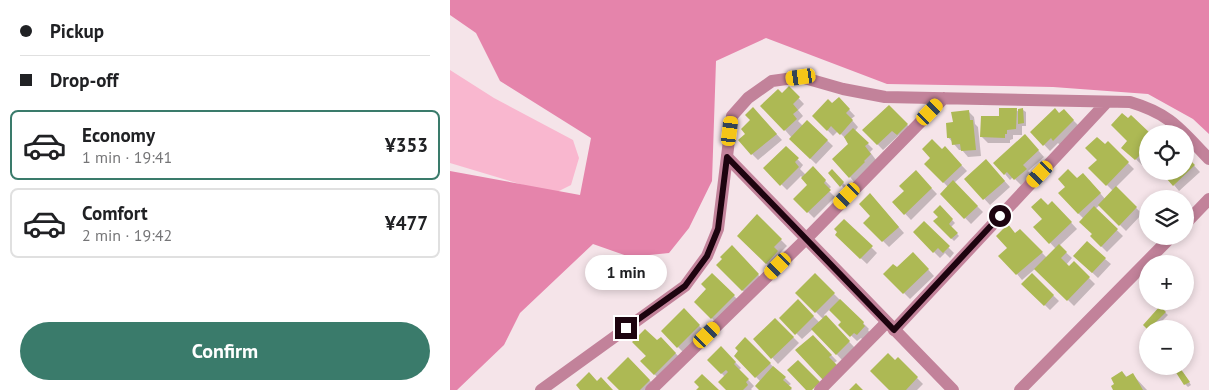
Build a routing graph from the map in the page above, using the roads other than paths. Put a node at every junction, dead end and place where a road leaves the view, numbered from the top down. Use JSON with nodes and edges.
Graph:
{"nodes":[{"id":1,"x":944,"y":98,"type":"junction"},
{"id":2,"x":1107,"y":102,"type":"junction"},
{"id":3,"x":727,"y":157,"type":"junction"},
{"id":4,"x":1209,"y":159,"type":"edge"},
{"id":5,"x":1209,"y":199,"type":"edge"},
{"id":6,"x":1194,"y":215,"type":"edge"},
{"id":7,"x":806,"y":238,"type":"junction"},
{"id":8,"x":1163,"y":245,"type":"edge"},
{"id":9,"x":890,"y":327,"type":"junction"},
{"id":10,"x":541,"y":390,"type":"edge"},
{"id":11,"x":651,"y":390,"type":"edge"},
{"id":12,"x":820,"y":390,"type":"edge"},
{"id":13,"x":953,"y":390,"type":"edge"},
{"id":14,"x":1020,"y":390,"type":"edge"}],
"edges":[{"from":1,"to":2,"type":"street"},
{"from":1,"to":3,"type":"street"},
{"from":1,"to":7,"type":"street"},
{"from":2,"to":4,"type":"street"},
{"from":2,"to":9,"type":"street"},
{"from":3,"to":7,"type":"street"},
{"from":3,"to":10,"type":"street"},
{"from":5,"to":6,"type":"street"},
{"from":7,"to":9,"type":"street"},
{"from":7,"to":11,"type":"street"},
{"from":8,"to":14,"type":"street"},
{"from":9,"to":12,"type":"street"},
{"from":9,"to":13,"type":"street"}]}
